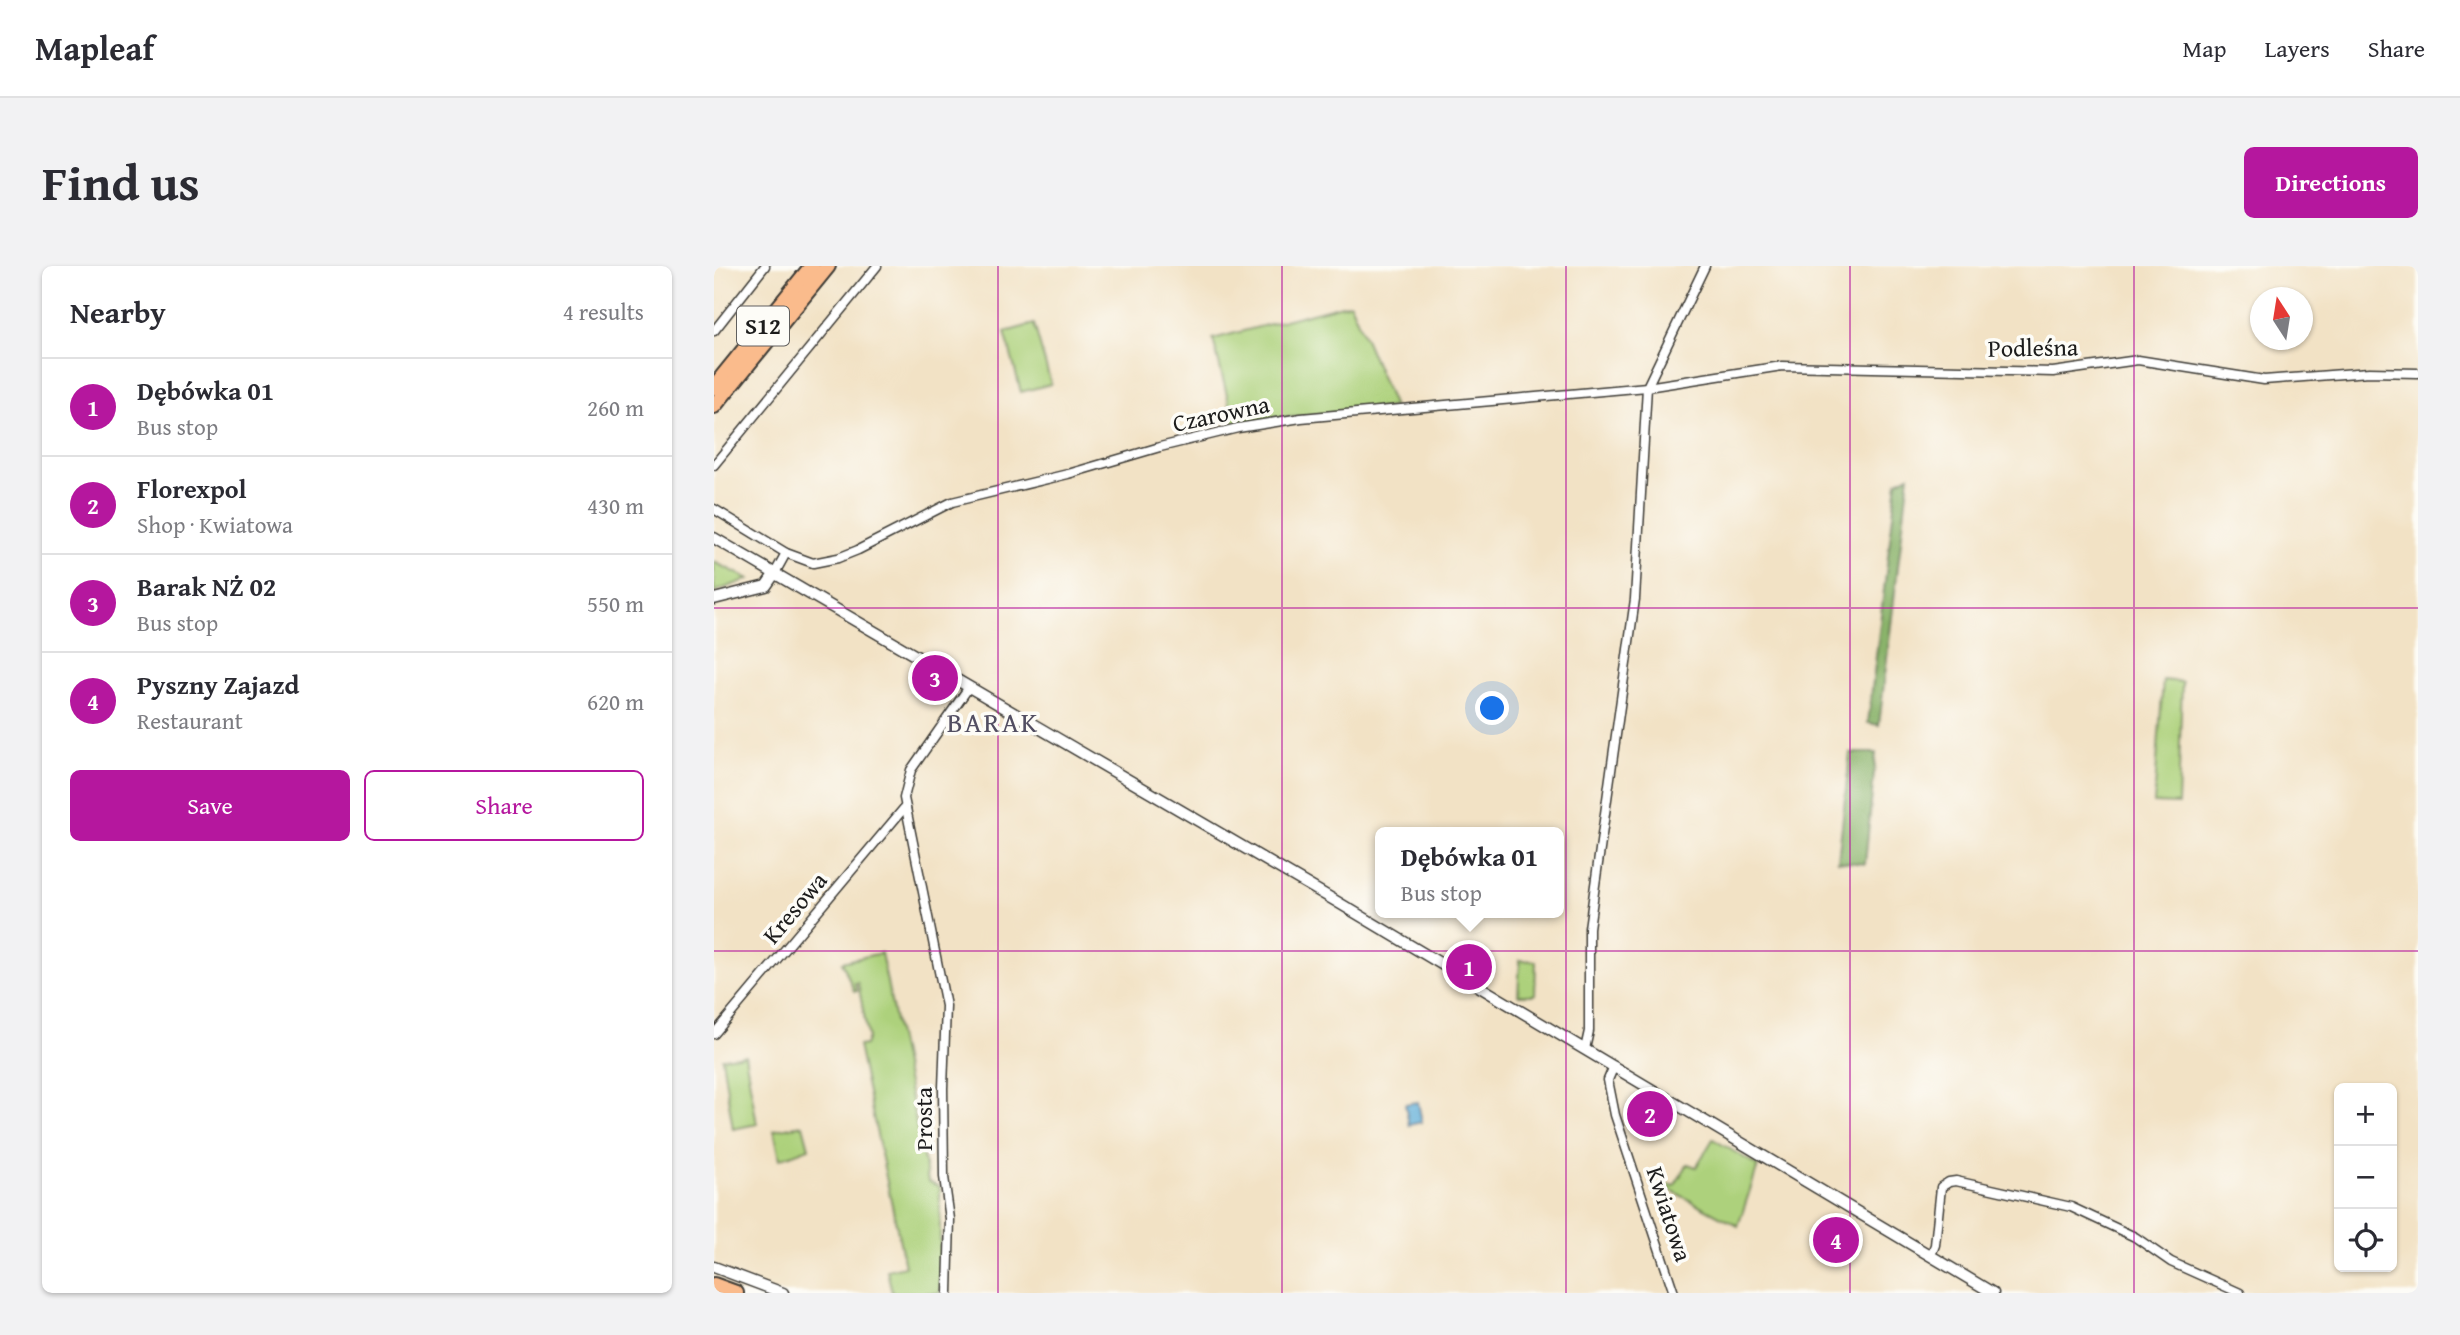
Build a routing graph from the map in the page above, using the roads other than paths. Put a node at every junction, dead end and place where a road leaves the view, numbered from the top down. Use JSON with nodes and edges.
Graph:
{"nodes":[{"id":1,"x":765,"y":266,"type":"edge"},
{"id":2,"x":812,"y":266,"type":"edge"},
{"id":3,"x":828,"y":266,"type":"edge"},
{"id":4,"x":877,"y":266,"type":"edge"},
{"id":5,"x":1705,"y":266,"type":"edge"},
{"id":6,"x":714,"y":331,"type":"edge"},
{"id":7,"x":2418,"y":373,"type":"edge"},
{"id":8,"x":714,"y":387,"type":"edge"},
{"id":9,"x":1647,"y":387,"type":"junction"},
{"id":10,"x":714,"y":406,"type":"edge"},
{"id":11,"x":714,"y":465,"type":"edge"},
{"id":12,"x":714,"y":509,"type":"edge"},
{"id":13,"x":714,"y":538,"type":"edge"},
{"id":14,"x":786,"y":553,"type":"junction"},
{"id":15,"x":775,"y":573,"type":"junction"},
{"id":16,"x":714,"y":599,"type":"edge"},
{"id":17,"x":969,"y":687,"type":"junction"},
{"id":18,"x":905,"y":807,"type":"junction"},
{"id":19,"x":714,"y":1034,"type":"edge"},
{"id":20,"x":1585,"y":1049,"type":"junction"},
{"id":21,"x":1614,"y":1066,"type":"junction"},
{"id":22,"x":1931,"y":1255,"type":"junction"},
{"id":23,"x":714,"y":1267,"type":"edge"},
{"id":24,"x":714,"y":1285,"type":"edge"},
{"id":25,"x":736,"y":1293,"type":"edge"},
{"id":26,"x":783,"y":1293,"type":"edge"},
{"id":27,"x":948,"y":1293,"type":"edge"},
{"id":28,"x":1674,"y":1293,"type":"edge"},
{"id":29,"x":1993,"y":1293,"type":"edge"},
{"id":30,"x":2240,"y":1293,"type":"edge"}],
"edges":[{"from":1,"to":6,"type":"street"},
{"from":2,"to":8,"type":"highway","number":"S12"},
{"from":3,"to":10,"type":"highway","number":"S12"},
{"from":4,"to":11,"type":"street"},
{"from":5,"to":9,"type":"street"},
{"from":7,"to":9,"type":"street","name":"Podleśna"},
{"from":9,"to":14,"type":"street","name":"Czarowna"},
{"from":9,"to":20,"type":"street"},
{"from":12,"to":14,"type":"street"},
{"from":13,"to":15,"type":"street"},
{"from":14,"to":15,"type":"street"},
{"from":15,"to":16,"type":"street"},
{"from":15,"to":17,"type":"street"},
{"from":17,"to":18,"type":"street"},
{"from":17,"to":20,"type":"street"},
{"from":18,"to":19,"type":"street","name":"Kresowa"},
{"from":18,"to":27,"type":"street","name":"Prosta"},
{"from":20,"to":21,"type":"street"},
{"from":21,"to":22,"type":"street"},
{"from":21,"to":28,"type":"street","name":"Kwiatowa"},
{"from":22,"to":29,"type":"street"},
{"from":22,"to":30,"type":"street"},
{"from":23,"to":26,"type":"street"},
{"from":24,"to":25,"type":"highway"}]}
